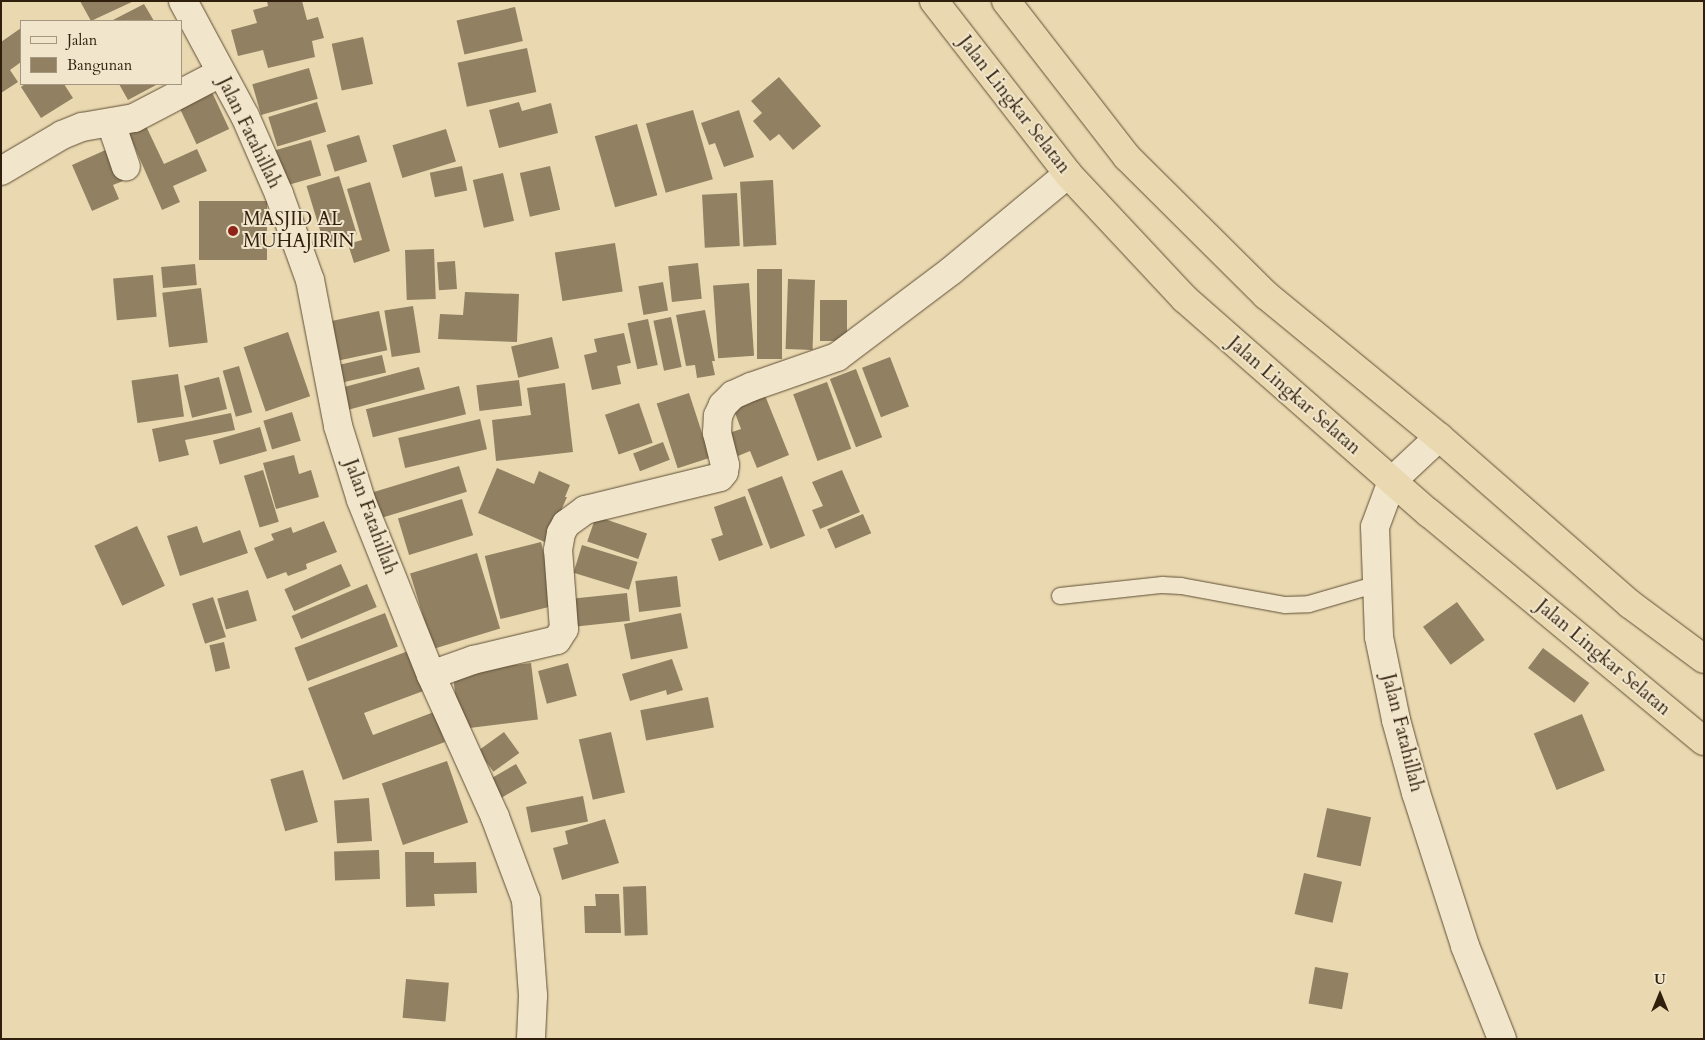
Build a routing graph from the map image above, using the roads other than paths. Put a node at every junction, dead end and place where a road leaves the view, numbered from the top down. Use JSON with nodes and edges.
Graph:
{"nodes":[{"id":1,"x":183,"y":1,"type":"edge"},
{"id":2,"x":934,"y":1,"type":"edge"},
{"id":3,"x":1006,"y":1,"type":"edge"},
{"id":4,"x":220,"y":73,"type":"junction"},
{"id":5,"x":111,"y":123,"type":"junction"},
{"id":6,"x":126,"y":167,"type":"dead end"},
{"id":7,"x":1,"y":171,"type":"edge"},
{"id":8,"x":1068,"y":174,"type":"junction"},
{"id":9,"x":1439,"y":438,"type":"junction"},
{"id":10,"x":1392,"y":481,"type":"junction"},
{"id":11,"x":1378,"y":584,"type":"junction"},
{"id":12,"x":1060,"y":596,"type":"dead end"},
{"id":13,"x":1704,"y":659,"type":"edge"},
{"id":14,"x":431,"y":675,"type":"junction"},
{"id":15,"x":1704,"y":741,"type":"edge"},
{"id":16,"x":531,"y":1039,"type":"edge"},
{"id":17,"x":1502,"y":1039,"type":"edge"}],
"edges":[{"from":1,"to":4,"type":"street","name":"Jalan Fatahillah"},
{"from":2,"to":8,"type":"highway","name":"Jalan Lingkar Selatan"},
{"from":3,"to":9,"type":"highway"},
{"from":4,"to":5,"type":"street"},
{"from":4,"to":14,"type":"street","name":"Jalan Fatahillah"},
{"from":5,"to":6,"type":"street"},
{"from":5,"to":7,"type":"street"},
{"from":8,"to":10,"type":"highway","name":"Jalan Lingkar Selatan"},
{"from":8,"to":14,"type":"street"},
{"from":9,"to":10,"type":"street","name":"Jalan Fatahillah"},
{"from":9,"to":13,"type":"highway"},
{"from":10,"to":11,"type":"street","name":"Jalan Fatahillah"},
{"from":10,"to":15,"type":"highway","name":"Jalan Lingkar Selatan"},
{"from":11,"to":12,"type":"lane"},
{"from":11,"to":17,"type":"street","name":"Jalan Fatahillah"},
{"from":14,"to":16,"type":"street","name":"Jalan Fatahillah"}]}
